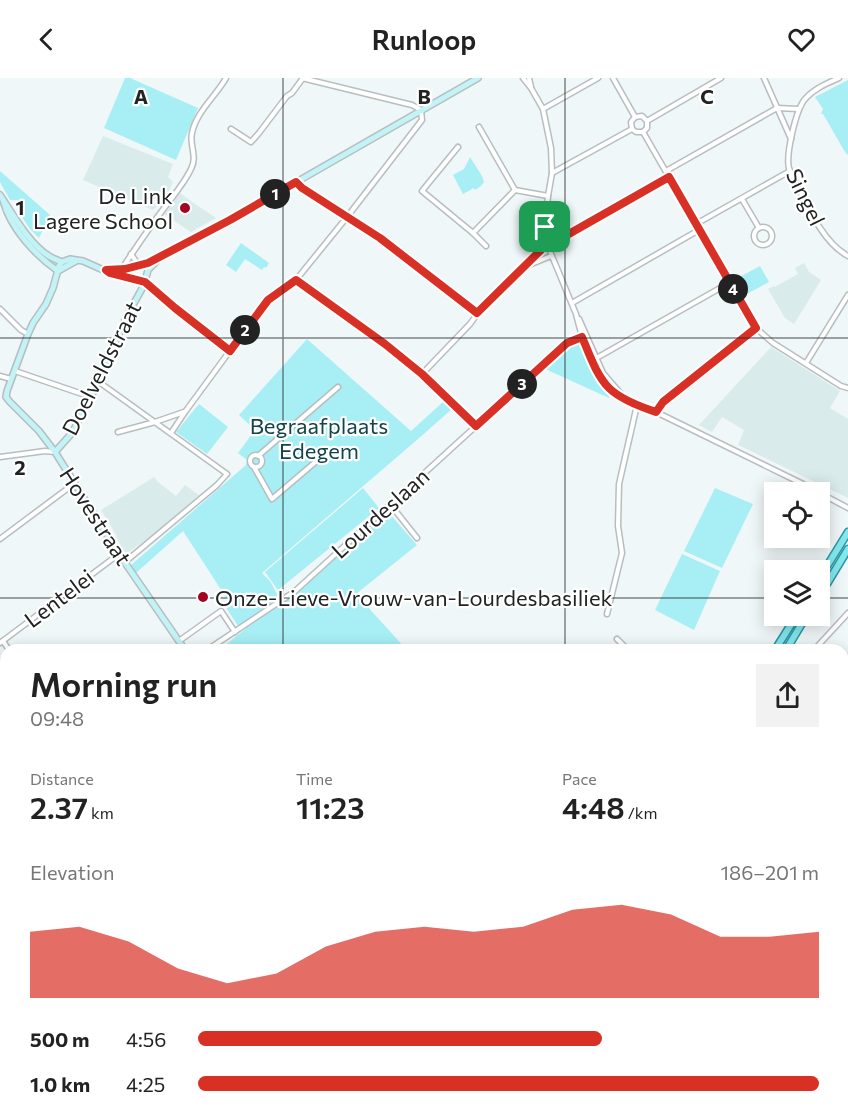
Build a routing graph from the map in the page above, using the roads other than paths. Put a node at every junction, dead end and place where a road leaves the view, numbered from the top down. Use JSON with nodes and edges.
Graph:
{"nodes":[{"id":1,"x":226,"y":78,"type":"edge"},
{"id":2,"x":303,"y":78,"type":"edge"},
{"id":3,"x":478,"y":78,"type":"edge"},
{"id":4,"x":523,"y":78,"type":"edge"},
{"id":5,"x":529,"y":78,"type":"edge"},
{"id":6,"x":598,"y":78,"type":"edge"},
{"id":7,"x":613,"y":78,"type":"edge"},
{"id":8,"x":721,"y":78,"type":"edge"},
{"id":9,"x":764,"y":78,"type":"edge"},
{"id":10,"x":839,"y":78,"type":"edge"},
{"id":11,"x":531,"y":88,"type":"junction"},
{"id":12,"x":777,"y":108,"type":"junction"},
{"id":13,"x":543,"y":109,"type":"junction"},
{"id":14,"x":798,"y":109,"type":"junction"},
{"id":15,"x":422,"y":111,"type":"junction"},
{"id":16,"x":635,"y":117,"type":"junction"},
{"id":17,"x":647,"y":121,"type":"junction"},
{"id":18,"x":479,"y":127,"type":"dead end"},
{"id":19,"x":231,"y":129,"type":"dead end"},
{"id":20,"x":632,"y":129,"type":"junction"},
{"id":21,"x":644,"y":132,"type":"junction"},
{"id":22,"x":791,"y":140,"type":"junction"},
{"id":23,"x":458,"y":147,"type":"dead end"},
{"id":24,"x":666,"y":171,"type":"junction"},
{"id":25,"x":790,"y":171,"type":"junction"},
{"id":26,"x":552,"y":173,"type":"junction"},
{"id":27,"x":669,"y":177,"type":"junction"},
{"id":28,"x":296,"y":182,"type":"junction"},
{"id":29,"x":515,"y":190,"type":"junction"},
{"id":30,"x":548,"y":196,"type":"junction"},
{"id":31,"x":1,"y":197,"type":"edge"},
{"id":32,"x":742,"y":199,"type":"junction"},
{"id":33,"x":347,"y":217,"type":"junction"},
{"id":34,"x":696,"y":224,"type":"junction"},
{"id":35,"x":545,"y":227,"type":"junction"},
{"id":36,"x":759,"y":228,"type":"junction"},
{"id":37,"x":699,"y":230,"type":"junction"},
{"id":38,"x":473,"y":233,"type":"junction"},
{"id":39,"x":547,"y":244,"type":"junction"},
{"id":40,"x":486,"y":246,"type":"dead end"},
{"id":41,"x":37,"y":250,"type":"junction"},
{"id":42,"x":131,"y":254,"type":"junction"},
{"id":43,"x":551,"y":256,"type":"junction"},
{"id":44,"x":848,"y":256,"type":"edge"},
{"id":45,"x":162,"y":257,"type":"junction"},
{"id":46,"x":64,"y":264,"type":"junction"},
{"id":47,"x":139,"y":266,"type":"junction"},
{"id":48,"x":525,"y":267,"type":"junction"},
{"id":49,"x":125,"y":269,"type":"junction"},
{"id":50,"x":106,"y":270,"type":"junction"},
{"id":51,"x":58,"y":271,"type":"junction"},
{"id":52,"x":126,"y":277,"type":"junction"},
{"id":53,"x":296,"y":280,"type":"junction"},
{"id":54,"x":145,"y":282,"type":"junction"},
{"id":55,"x":729,"y":283,"type":"junction"},
{"id":56,"x":848,"y":296,"type":"edge"},
{"id":57,"x":572,"y":303,"type":"junction"},
{"id":58,"x":0,"y":309,"type":"edge"},
{"id":59,"x":477,"y":313,"type":"junction"},
{"id":60,"x":576,"y":314,"type":"junction"},
{"id":61,"x":756,"y":328,"type":"junction"},
{"id":62,"x":28,"y":334,"type":"junction"},
{"id":63,"x":582,"y":337,"type":"junction"},
{"id":64,"x":230,"y":351,"type":"junction"},
{"id":65,"x":594,"y":359,"type":"junction"},
{"id":66,"x":806,"y":363,"type":"junction"},
{"id":67,"x":15,"y":371,"type":"junction"},
{"id":68,"x":422,"y":374,"type":"junction"},
{"id":69,"x":0,"y":376,"type":"edge"},
{"id":70,"x":11,"y":379,"type":"junction"},
{"id":71,"x":99,"y":382,"type":"junction"},
{"id":72,"x":338,"y":387,"type":"dead end"},
{"id":73,"x":848,"y":388,"type":"edge"},
{"id":74,"x":91,"y":397,"type":"junction"},
{"id":75,"x":3,"y":398,"type":"edge"},
{"id":76,"x":637,"y":405,"type":"junction"},
{"id":77,"x":185,"y":412,"type":"junction"},
{"id":78,"x":656,"y":412,"type":"junction"},
{"id":79,"x":155,"y":422,"type":"junction"},
{"id":80,"x":476,"y":426,"type":"junction"},
{"id":81,"x":118,"y":432,"type":"dead end"},
{"id":82,"x":171,"y":433,"type":"junction"},
{"id":83,"x":55,"y":452,"type":"junction"},
{"id":84,"x":326,"y":453,"type":"dead end"},
{"id":85,"x":258,"y":456,"type":"junction"},
{"id":86,"x":0,"y":457,"type":"edge"},
{"id":87,"x":254,"y":467,"type":"junction"},
{"id":88,"x":75,"y":483,"type":"junction"},
{"id":89,"x":390,"y":504,"type":"junction"},
{"id":90,"x":848,"y":508,"type":"edge"},
{"id":91,"x":848,"y":532,"type":"edge"},
{"id":92,"x":0,"y":538,"type":"edge"},
{"id":93,"x":417,"y":538,"type":"dead end"},
{"id":94,"x":848,"y":549,"type":"edge"},
{"id":95,"x":119,"y":554,"type":"junction"},
{"id":96,"x":830,"y":561,"type":"edge"},
{"id":97,"x":125,"y":562,"type":"junction"},
{"id":98,"x":830,"y":579,"type":"edge"},
{"id":99,"x":848,"y":613,"type":"edge"},
{"id":100,"x":607,"y":614,"type":"dead end"},
{"id":101,"x":790,"y":626,"type":"edge"},
{"id":102,"x":800,"y":626,"type":"edge"},
{"id":103,"x":235,"y":632,"type":"junction"},
{"id":104,"x":617,"y":639,"type":"dead end"},
{"id":105,"x":179,"y":641,"type":"junction"},
{"id":106,"x":1,"y":642,"type":"edge"},
{"id":107,"x":181,"y":644,"type":"edge"},
{"id":108,"x":216,"y":644,"type":"edge"},
{"id":109,"x":622,"y":644,"type":"edge"},
{"id":110,"x":779,"y":644,"type":"edge"},
{"id":111,"x":790,"y":644,"type":"edge"},
{"id":112,"x":820,"y":644,"type":"edge"}],
"edges":[{"from":1,"to":42,"type":"street"},
{"from":2,"to":15,"type":"street"},
{"from":2,"to":19,"type":"street"},
{"from":3,"to":15,"type":"street"},
{"from":4,"to":11,"type":"street"},
{"from":5,"to":11,"type":"street"},
{"from":6,"to":13,"type":"street"},
{"from":7,"to":16,"type":"street"},
{"from":8,"to":17,"type":"street"},
{"from":9,"to":12,"type":"street"},
{"from":10,"to":14,"type":"street"},
{"from":11,"to":13,"type":"street"},
{"from":12,"to":14,"type":"street"},
{"from":12,"to":22,"type":"street"},
{"from":12,"to":24,"type":"street"},
{"from":13,"to":26,"type":"street"},
{"from":14,"to":22,"type":"street","name":"Singel"},
{"from":15,"to":28,"type":"street"},
{"from":15,"to":33,"type":"street"},
{"from":16,"to":17,"type":"street"},
{"from":16,"to":20,"type":"street"},
{"from":17,"to":21,"type":"street"},
{"from":18,"to":29,"type":"street"},
{"from":20,"to":21,"type":"street"},
{"from":20,"to":26,"type":"street"},
{"from":21,"to":24,"type":"street"},
{"from":22,"to":25,"type":"street","name":"Singel"},
{"from":23,"to":38,"type":"street"},
{"from":24,"to":27,"type":"street"},
{"from":25,"to":32,"type":"street"},
{"from":25,"to":44,"type":"street","name":"Singel"},
{"from":26,"to":30,"type":"street"},
{"from":27,"to":34,"type":"street"},
{"from":27,"to":35,"type":"street"},
{"from":28,"to":33,"type":"street"},
{"from":28,"to":45,"type":"street"},
{"from":29,"to":30,"type":"street"},
{"from":29,"to":38,"type":"street"},
{"from":30,"to":35,"type":"street"},
{"from":31,"to":41,"type":"street"},
{"from":32,"to":34,"type":"street"},
{"from":32,"to":36,"type":"street"},
{"from":33,"to":53,"type":"street"},
{"from":33,"to":59,"type":"street"},
{"from":34,"to":37,"type":"street"},
{"from":35,"to":39,"type":"street"},
{"from":36,"to":36,"type":"street"},
{"from":37,"to":55,"type":"street"},
{"from":37,"to":57,"type":"street"},
{"from":38,"to":40,"type":"street"},
{"from":39,"to":43,"type":"street"},
{"from":39,"to":48,"type":"street"},
{"from":41,"to":46,"type":"street"},
{"from":41,"to":51,"type":"street"},
{"from":42,"to":47,"type":"street"},
{"from":42,"to":49,"type":"street"},
{"from":43,"to":48,"type":"street"},
{"from":43,"to":57,"type":"street"},
{"from":45,"to":47,"type":"street"},
{"from":45,"to":54,"type":"street","name":"Doelveldstraat"},
{"from":46,"to":50,"type":"street"},
{"from":46,"to":51,"type":"street"},
{"from":47,"to":49,"type":"street"},
{"from":47,"to":54,"type":"street"},
{"from":48,"to":59,"type":"street"},
{"from":49,"to":50,"type":"street"},
{"from":49,"to":52,"type":"street"},
{"from":50,"to":52,"type":"street"},
{"from":51,"to":62,"type":"street"},
{"from":52,"to":54,"type":"street"},
{"from":53,"to":64,"type":"street"},
{"from":53,"to":68,"type":"street"},
{"from":54,"to":64,"type":"street"},
{"from":54,"to":71,"type":"street","name":"Doelveldstraat"},
{"from":55,"to":61,"type":"street"},
{"from":55,"to":65,"type":"street"},
{"from":56,"to":66,"type":"street"},
{"from":57,"to":60,"type":"street"},
{"from":58,"to":62,"type":"street"},
{"from":59,"to":68,"type":"street"},
{"from":60,"to":63,"type":"street"},
{"from":60,"to":65,"type":"street"},
{"from":61,"to":66,"type":"street"},
{"from":61,"to":78,"type":"street"},
{"from":62,"to":67,"type":"street"},
{"from":63,"to":65,"type":"street"},
{"from":63,"to":80,"type":"street","name":"Lourdeslaan"},
{"from":64,"to":77,"type":"street"},
{"from":65,"to":76,"type":"street"},
{"from":66,"to":73,"type":"street"},
{"from":67,"to":70,"type":"street"},
{"from":67,"to":74,"type":"street"},
{"from":68,"to":80,"type":"street"},
{"from":69,"to":70,"type":"street"},
{"from":70,"to":75,"type":"street"},
{"from":71,"to":74,"type":"street","name":"Doelveldstraat"},
{"from":71,"to":79,"type":"street"},
{"from":72,"to":85,"type":"street"},
{"from":74,"to":83,"type":"street","name":"Doelveldstraat"},
{"from":75,"to":83,"type":"street","name":"Hovestraat"},
{"from":76,"to":78,"type":"street"},
{"from":76,"to":100,"type":"street"},
{"from":77,"to":79,"type":"street"},
{"from":77,"to":82,"type":"street"},
{"from":78,"to":90,"type":"street"},
{"from":79,"to":81,"type":"street"},
{"from":79,"to":82,"type":"street"},
{"from":80,"to":89,"type":"street","name":"Lourdeslaan"},
{"from":82,"to":97,"type":"street"},
{"from":83,"to":86,"type":"street"},
{"from":83,"to":88,"type":"street","name":"Hovestraat"},
{"from":84,"to":87,"type":"street"},
{"from":85,"to":87,"type":"street"},
{"from":85,"to":87,"type":"street"},
{"from":88,"to":92,"type":"street"},
{"from":88,"to":95,"type":"street","name":"Hovestraat"},
{"from":89,"to":93,"type":"street"},
{"from":89,"to":103,"type":"street","name":"Lourdeslaan"},
{"from":91,"to":96,"type":"main road"},
{"from":94,"to":98,"type":"main road"},
{"from":95,"to":97,"type":"street","name":"Hovestraat"},
{"from":95,"to":106,"type":"street","name":"Lentelei"},
{"from":97,"to":105,"type":"street","name":"Hovestraat"},
{"from":99,"to":112,"type":"street"},
{"from":101,"to":110,"type":"main road"},
{"from":102,"to":111,"type":"main road"},
{"from":103,"to":105,"type":"street"},
{"from":103,"to":108,"type":"street","name":"Lourdeslaan"},
{"from":104,"to":109,"type":"street"},
{"from":105,"to":107,"type":"street","name":"Hovestraat"}]}
